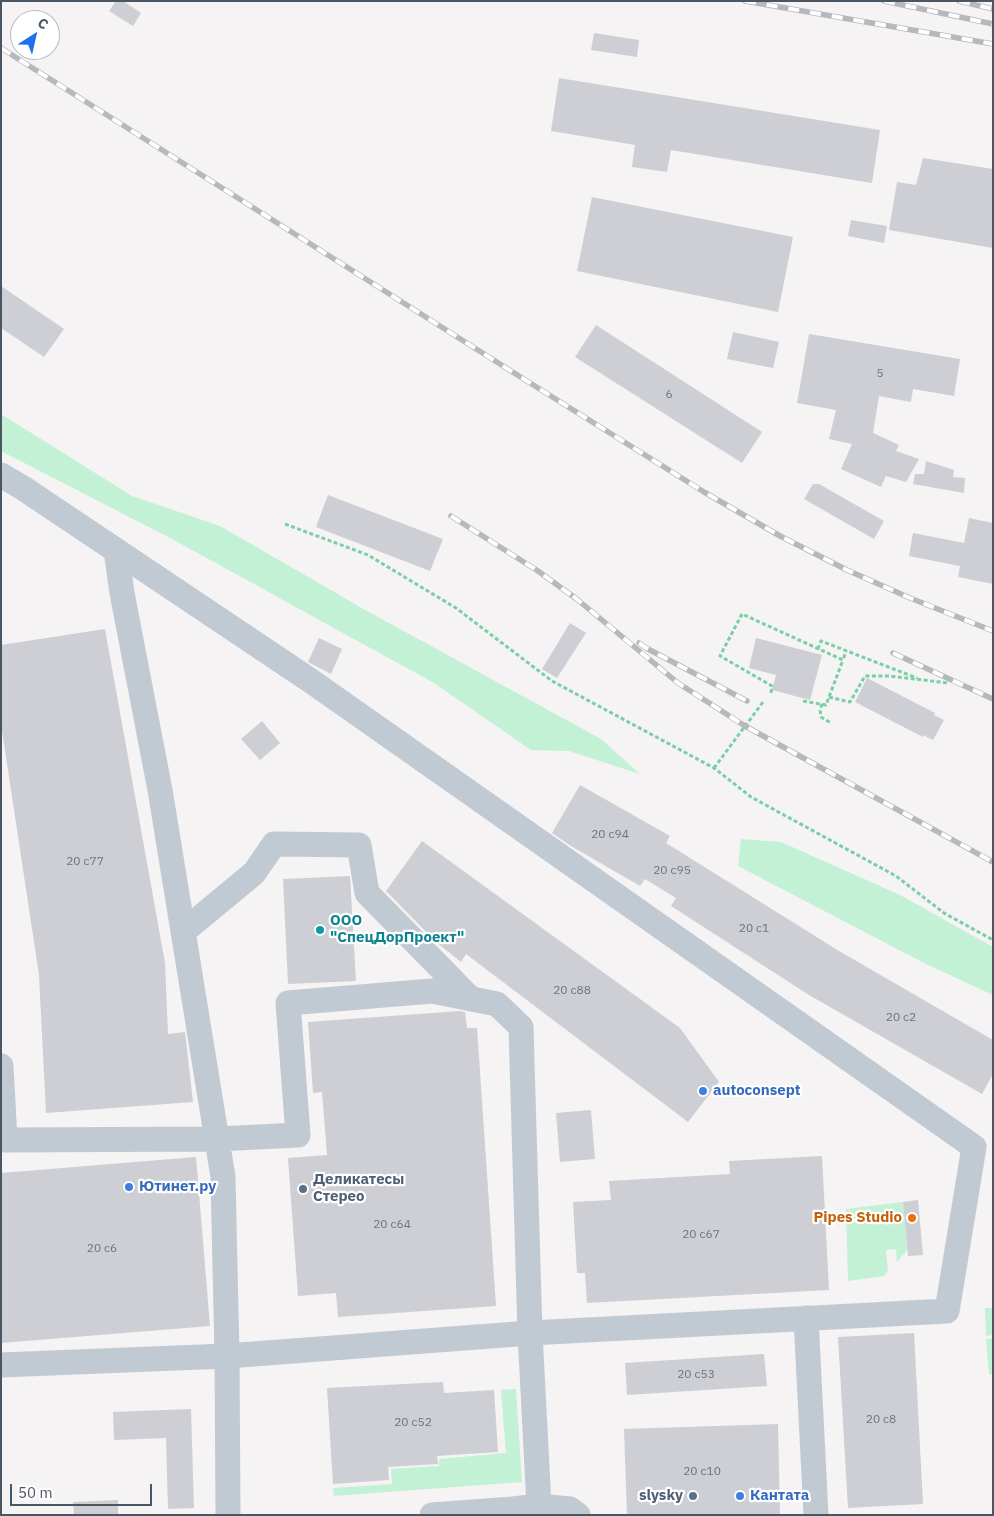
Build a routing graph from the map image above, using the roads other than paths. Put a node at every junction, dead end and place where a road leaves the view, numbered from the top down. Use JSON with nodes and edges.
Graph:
{"nodes":[{"id":1,"x":1,"y":475,"type":"edge"},
{"id":2,"x":116,"y":550,"type":"junction"},
{"id":3,"x":184,"y":931,"type":"junction"},
{"id":4,"x":472,"y":999,"type":"junction"},
{"id":5,"x":1,"y":1066,"type":"edge"},
{"id":6,"x":217,"y":1139,"type":"junction"},
{"id":7,"x":983,"y":1153,"type":"edge"},
{"id":8,"x":806,"y":1318,"type":"junction"},
{"id":9,"x":530,"y":1333,"type":"junction"},
{"id":10,"x":228,"y":1356,"type":"junction"},
{"id":11,"x":1,"y":1365,"type":"edge"},
{"id":12,"x":539,"y":1506,"type":"junction"},
{"id":13,"x":513,"y":1512,"type":"edge"},
{"id":14,"x":228,"y":1515,"type":"edge"},
{"id":15,"x":432,"y":1515,"type":"edge"},
{"id":16,"x":578,"y":1515,"type":"edge"},
{"id":17,"x":816,"y":1515,"type":"edge"}],
"edges":[{"from":1,"to":2,"type":"lane"},
{"from":2,"to":3,"type":"lane"},
{"from":2,"to":7,"type":"lane"},
{"from":3,"to":4,"type":"lane"},
{"from":3,"to":6,"type":"lane"},
{"from":4,"to":6,"type":"lane"},
{"from":4,"to":9,"type":"lane"},
{"from":5,"to":6,"type":"lane"},
{"from":6,"to":10,"type":"lane"},
{"from":7,"to":8,"type":"lane"},
{"from":8,"to":9,"type":"lane"},
{"from":8,"to":17,"type":"lane"},
{"from":9,"to":10,"type":"lane"},
{"from":9,"to":12,"type":"lane"},
{"from":10,"to":11,"type":"lane"},
{"from":10,"to":14,"type":"lane"},
{"from":12,"to":13,"type":"lane"},
{"from":12,"to":16,"type":"lane"},
{"from":13,"to":15,"type":"lane"}]}
